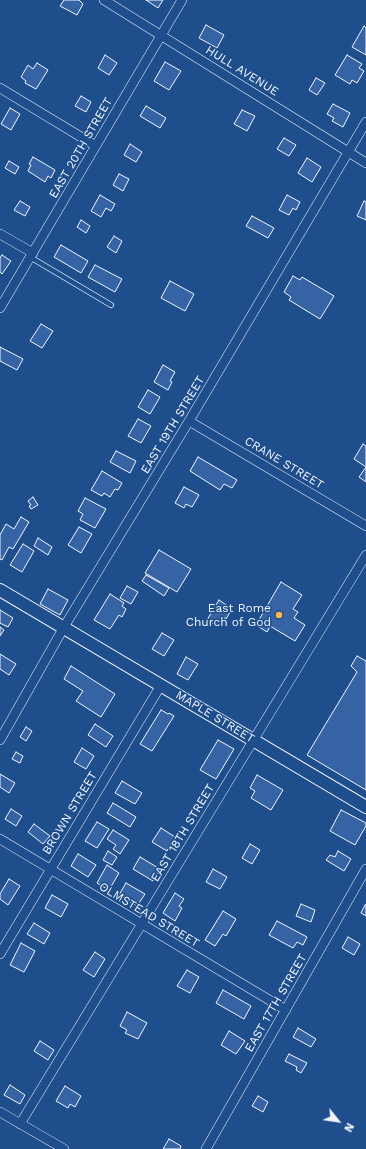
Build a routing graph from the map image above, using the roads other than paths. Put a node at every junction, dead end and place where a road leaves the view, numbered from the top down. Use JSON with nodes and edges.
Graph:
{"nodes":[{"id":1,"x":104,"y":0,"type":"edge"},
{"id":2,"x":182,"y":0,"type":"edge"},
{"id":3,"x":161,"y":35,"type":"junction"},
{"id":4,"x":0,"y":88,"type":"edge"},
{"id":5,"x":366,"y":122,"type":"edge"},
{"id":6,"x":96,"y":146,"type":"junction"},
{"id":7,"x":348,"y":152,"type":"junction"},
{"id":8,"x":366,"y":163,"type":"edge"},
{"id":9,"x":0,"y":234,"type":"edge"},
{"id":10,"x":32,"y":255,"type":"junction"},
{"id":11,"x":111,"y":304,"type":"dead end"},
{"id":12,"x":0,"y":308,"type":"edge"},
{"id":13,"x":189,"y":420,"type":"junction"},
{"id":14,"x":366,"y":526,"type":"edge"},
{"id":15,"x":366,"y":555,"type":"edge"},
{"id":16,"x":0,"y":590,"type":"edge"},
{"id":17,"x":64,"y":627,"type":"junction"},
{"id":18,"x":161,"y":685,"type":"junction"},
{"id":19,"x":0,"y":740,"type":"edge"},
{"id":20,"x":253,"y":740,"type":"junction"},
{"id":21,"x":366,"y":807,"type":"edge"},
{"id":22,"x":0,"y":839,"type":"edge"},
{"id":23,"x":50,"y":869,"type":"junction"},
{"id":24,"x":366,"y":869,"type":"edge"},
{"id":25,"x":141,"y":924,"type":"junction"},
{"id":26,"x":0,"y":954,"type":"edge"},
{"id":27,"x":286,"y":1010,"type":"junction"},
{"id":28,"x":0,"y":1112,"type":"edge"},
{"id":29,"x":20,"y":1124,"type":"junction"},
{"id":30,"x":64,"y":1149,"type":"edge"},
{"id":31,"x":206,"y":1149,"type":"edge"}],
"edges":[{"from":1,"to":3,"type":"street","name":"HULL AVENUE"},
{"from":2,"to":3,"type":"street","name":"EAST 20TH STREET"},
{"from":3,"to":6,"type":"street","name":"EAST 20TH STREET"},
{"from":3,"to":7,"type":"street","name":"HULL AVENUE"},
{"from":4,"to":6,"type":"street"},
{"from":5,"to":7,"type":"street","name":"EAST 19TH STREET"},
{"from":6,"to":10,"type":"street","name":"EAST 20TH STREET"},
{"from":7,"to":8,"type":"street","name":"HULL AVENUE"},
{"from":7,"to":13,"type":"street","name":"EAST 19TH STREET"},
{"from":9,"to":10,"type":"street"},
{"from":10,"to":11,"type":"lane"},
{"from":10,"to":12,"type":"street","name":"EAST 20TH STREET"},
{"from":13,"to":14,"type":"street","name":"CRANE STREET"},
{"from":13,"to":17,"type":"street","name":"EAST 19TH STREET"},
{"from":15,"to":20,"type":"street","name":"EAST 18TH STREET"},
{"from":16,"to":17,"type":"main road","name":"MAPLE STREET"},
{"from":17,"to":18,"type":"main road","name":"MAPLE STREET"},
{"from":17,"to":19,"type":"street","name":"EAST 19TH STREET"},
{"from":18,"to":20,"type":"main road","name":"MAPLE STREET"},
{"from":18,"to":23,"type":"street","name":"BROWN STREET"},
{"from":20,"to":21,"type":"main road","name":"MAPLE STREET"},
{"from":20,"to":25,"type":"street","name":"EAST 18TH STREET"},
{"from":22,"to":23,"type":"street","name":"OLMSTEAD STREET"},
{"from":23,"to":25,"type":"street","name":"OLMSTEAD STREET"},
{"from":23,"to":26,"type":"street","name":"BROWN STREET"},
{"from":24,"to":27,"type":"street","name":"EAST 17TH STREET"},
{"from":25,"to":27,"type":"street","name":"OLMSTEAD STREET"},
{"from":25,"to":29,"type":"street","name":"EAST 18TH STREET"},
{"from":27,"to":31,"type":"street","name":"EAST 17TH STREET"},
{"from":28,"to":29,"type":"street"},
{"from":29,"to":30,"type":"street"}]}
